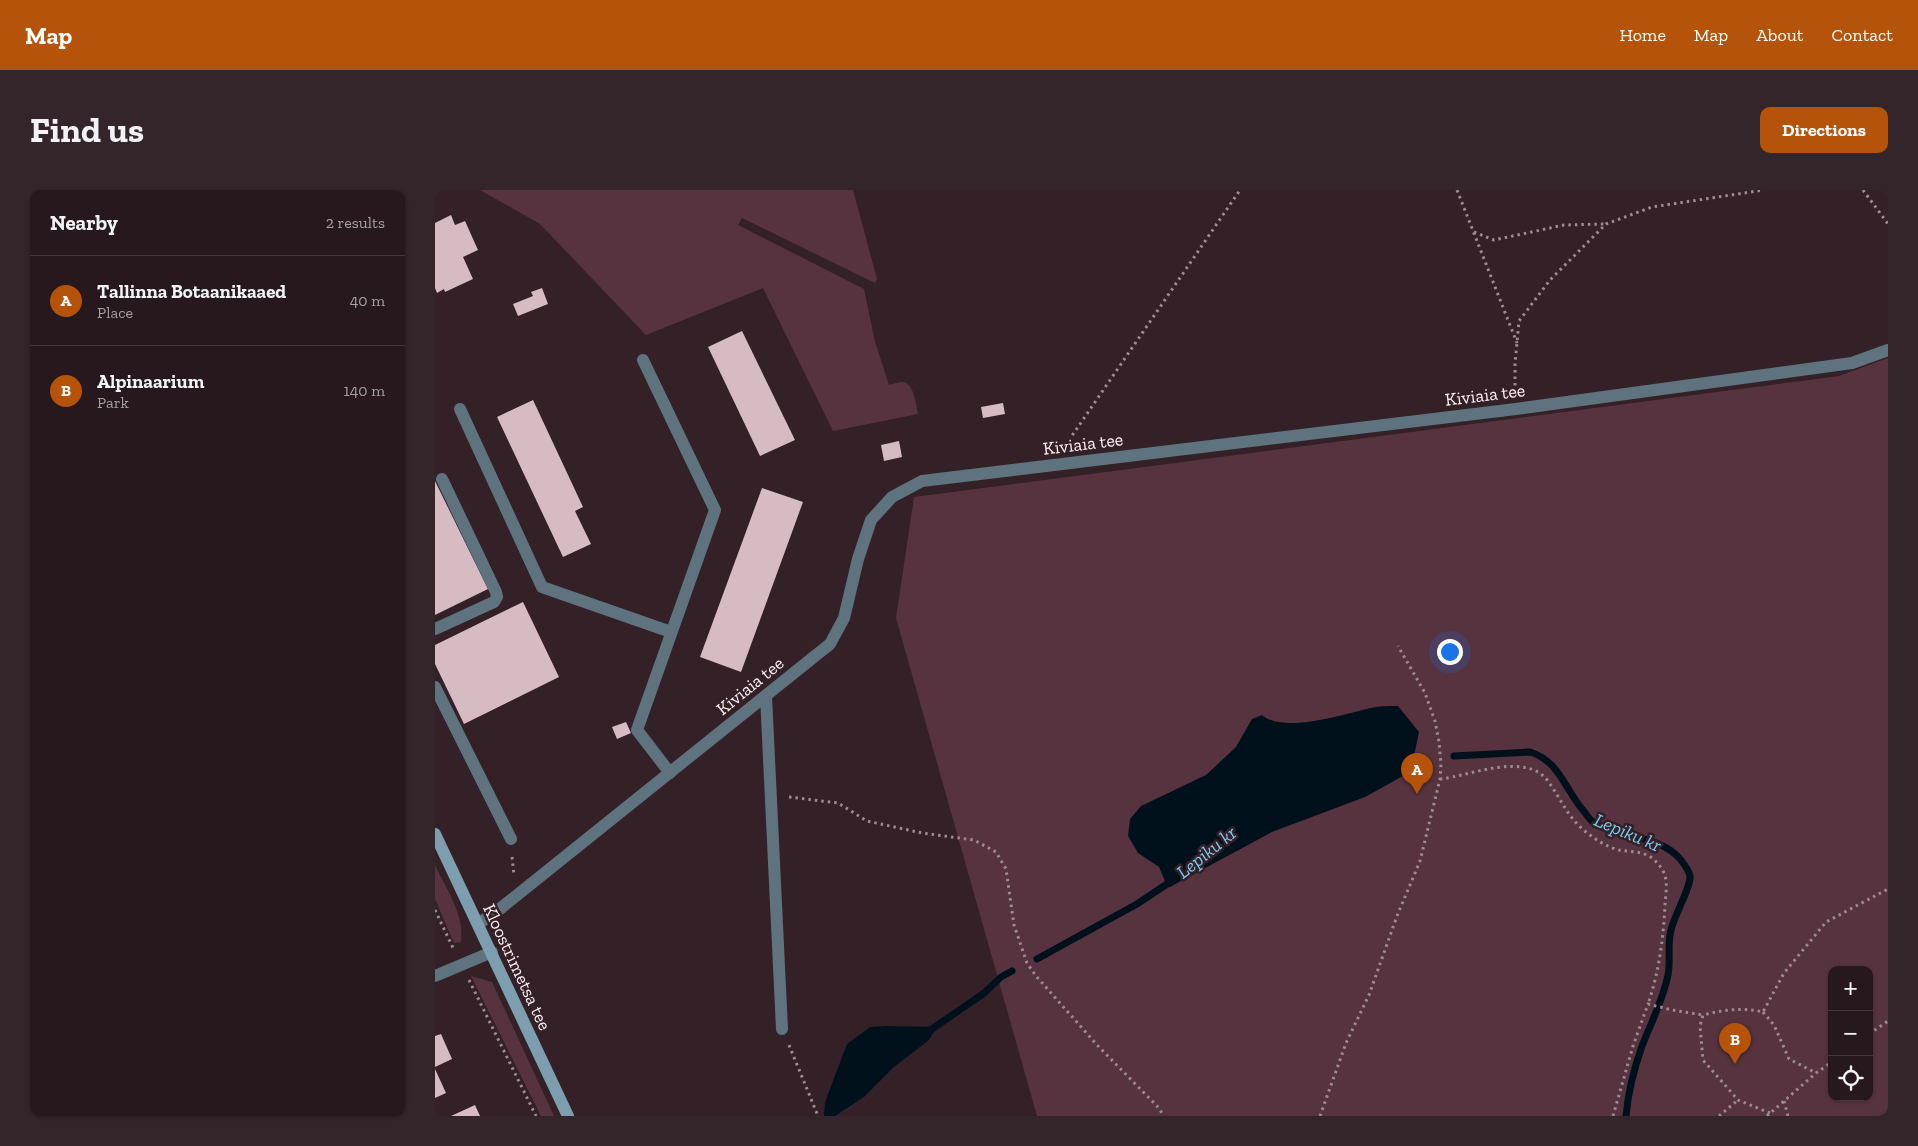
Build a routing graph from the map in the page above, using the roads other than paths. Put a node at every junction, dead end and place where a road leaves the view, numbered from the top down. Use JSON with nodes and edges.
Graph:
{"nodes":[{"id":1,"x":1888,"y":350,"type":"edge"},
{"id":2,"x":643,"y":360,"type":"dead end"},
{"id":3,"x":460,"y":409,"type":"dead end"},
{"id":4,"x":442,"y":479,"type":"dead end"},
{"id":5,"x":435,"y":628,"type":"edge"},
{"id":6,"x":671,"y":632,"type":"junction"},
{"id":7,"x":435,"y":687,"type":"edge"},
{"id":8,"x":766,"y":696,"type":"junction"},
{"id":9,"x":670,"y":773,"type":"junction"},
{"id":10,"x":435,"y":834,"type":"edge"},
{"id":11,"x":511,"y":838,"type":"road end"},
{"id":12,"x":478,"y":924,"type":"junction"},
{"id":13,"x":492,"y":952,"type":"junction"},
{"id":14,"x":435,"y":976,"type":"edge"},
{"id":15,"x":782,"y":1029,"type":"road end"},
{"id":16,"x":568,"y":1116,"type":"edge"}],
"edges":[{"from":1,"to":8,"type":"street","name":"Kiviaia tee"},
{"from":2,"to":6,"type":"street"},
{"from":3,"to":6,"type":"street"},
{"from":4,"to":5,"type":"street"},
{"from":6,"to":9,"type":"street"},
{"from":7,"to":11,"type":"street"},
{"from":8,"to":9,"type":"street","name":"Kiviaia tee"},
{"from":8,"to":15,"type":"street"},
{"from":9,"to":12,"type":"street","name":"Kiviaia tee"},
{"from":10,"to":12,"type":"main road","name":"Kloostrimetsa tee"},
{"from":12,"to":13,"type":"main road","name":"Kloostrimetsa tee"},
{"from":13,"to":14,"type":"street"},
{"from":13,"to":16,"type":"main road","name":"Kloostrimetsa tee"}]}
